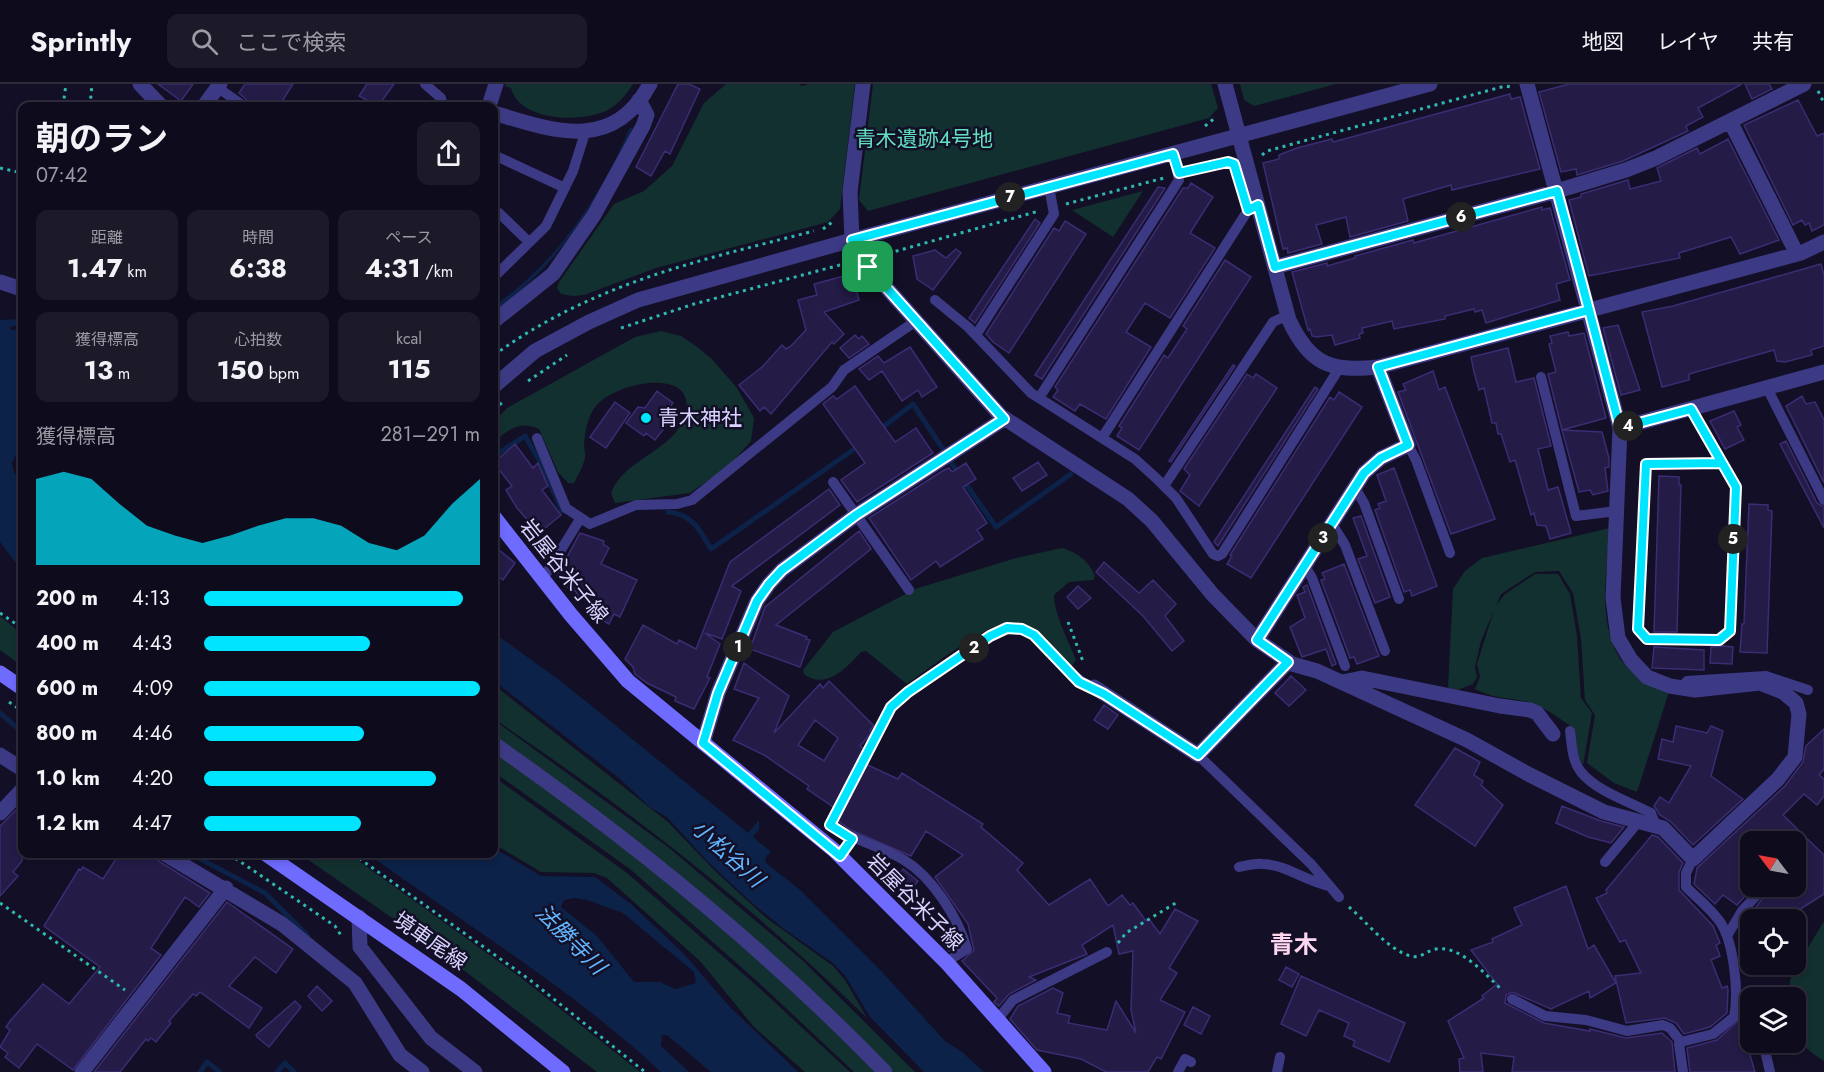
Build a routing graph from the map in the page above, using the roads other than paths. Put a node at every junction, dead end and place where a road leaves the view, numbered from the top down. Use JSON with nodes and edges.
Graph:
{"nodes":[{"id":1,"x":140,"y":84,"type":"edge"},
{"id":2,"x":425,"y":84,"type":"edge"},
{"id":3,"x":496,"y":84,"type":"edge"},
{"id":4,"x":650,"y":84,"type":"edge"},
{"id":5,"x":863,"y":84,"type":"edge"},
{"id":6,"x":1225,"y":84,"type":"edge"},
{"id":7,"x":1430,"y":84,"type":"edge"},
{"id":8,"x":1804,"y":84,"type":"edge"},
{"id":9,"x":219,"y":86,"type":"edge"},
{"id":10,"x":1522,"y":88,"type":"edge"},
{"id":11,"x":639,"y":100,"type":"junction"},
{"id":12,"x":157,"y":102,"type":"edge"},
{"id":13,"x":207,"y":102,"type":"edge"},
{"id":14,"x":239,"y":102,"type":"edge"},
{"id":15,"x":442,"y":102,"type":"edge"},
{"id":16,"x":490,"y":102,"type":"edge"},
{"id":17,"x":498,"y":114,"type":"edge"},
{"id":18,"x":1730,"y":121,"type":"junction"},
{"id":19,"x":585,"y":133,"type":"junction"},
{"id":20,"x":1240,"y":136,"type":"junction"},
{"id":21,"x":1173,"y":154,"type":"junction"},
{"id":22,"x":498,"y":157,"type":"edge"},
{"id":23,"x":1049,"y":187,"type":"junction"},
{"id":24,"x":565,"y":188,"type":"junction"},
{"id":25,"x":1557,"y":191,"type":"junction"},
{"id":26,"x":1258,"y":205,"type":"junction"},
{"id":27,"x":499,"y":213,"type":"dead end"},
{"id":28,"x":852,"y":240,"type":"junction"},
{"id":29,"x":1824,"y":242,"type":"edge"},
{"id":30,"x":529,"y":243,"type":"junction"},
{"id":31,"x":1797,"y":254,"type":"junction"},
{"id":32,"x":1275,"y":267,"type":"junction"},
{"id":33,"x":498,"y":273,"type":"edge"},
{"id":34,"x":0,"y":282,"type":"edge"},
{"id":35,"x":18,"y":288,"type":"edge"},
{"id":36,"x":935,"y":300,"type":"dead end"},
{"id":37,"x":1589,"y":310,"type":"junction"},
{"id":38,"x":1288,"y":315,"type":"junction"},
{"id":39,"x":498,"y":318,"type":"edge"},
{"id":40,"x":916,"y":321,"type":"junction"},
{"id":41,"x":976,"y":335,"type":"junction"},
{"id":42,"x":1340,"y":367,"type":"junction"},
{"id":43,"x":1378,"y":367,"type":"junction"},
{"id":44,"x":1824,"y":372,"type":"edge"},
{"id":45,"x":1541,"y":377,"type":"dead end"},
{"id":46,"x":498,"y":383,"type":"edge"},
{"id":47,"x":1767,"y":388,"type":"junction"},
{"id":48,"x":1039,"y":398,"type":"junction"},
{"id":49,"x":1691,"y":409,"type":"junction"},
{"id":50,"x":1004,"y":419,"type":"junction"},
{"id":51,"x":1620,"y":428,"type":"junction"},
{"id":52,"x":537,"y":438,"type":"dead end"},
{"id":53,"x":1102,"y":438,"type":"junction"},
{"id":54,"x":1408,"y":445,"type":"junction"},
{"id":55,"x":1722,"y":463,"type":"junction"},
{"id":56,"x":833,"y":482,"type":"dead end"},
{"id":57,"x":1164,"y":486,"type":"junction"},
{"id":58,"x":1355,"y":488,"type":"junction"},
{"id":59,"x":1824,"y":500,"type":"edge"},
{"id":60,"x":1617,"y":511,"type":"junction"},
{"id":61,"x":856,"y":515,"type":"junction"},
{"id":62,"x":579,"y":519,"type":"junction"},
{"id":63,"x":498,"y":521,"type":"edge"},
{"id":64,"x":1332,"y":524,"type":"junction"},
{"id":65,"x":1450,"y":553,"type":"dead end"},
{"id":66,"x":1305,"y":566,"type":"junction"},
{"id":67,"x":543,"y":579,"type":"junction"},
{"id":68,"x":909,"y":590,"type":"dead end"},
{"id":69,"x":1399,"y":599,"type":"dead end"},
{"id":70,"x":1257,"y":640,"type":"junction"},
{"id":71,"x":1385,"y":651,"type":"dead end"},
{"id":72,"x":1288,"y":662,"type":"junction"},
{"id":73,"x":1345,"y":666,"type":"dead end"},
{"id":74,"x":0,"y":673,"type":"edge"},
{"id":75,"x":1342,"y":682,"type":"junction"},
{"id":76,"x":18,"y":685,"type":"edge"},
{"id":77,"x":1094,"y":687,"type":"joint"},
{"id":78,"x":1681,"y":688,"type":"junction"},
{"id":79,"x":1808,"y":690,"type":"dead end"},
{"id":80,"x":908,"y":692,"type":"road end"},
{"id":81,"x":1570,"y":731,"type":"dead end"},
{"id":82,"x":1553,"y":734,"type":"dead end"},
{"id":83,"x":703,"y":743,"type":"junction"},
{"id":84,"x":498,"y":747,"type":"edge"},
{"id":85,"x":0,"y":755,"type":"edge"},
{"id":86,"x":1198,"y":755,"type":"junction"},
{"id":87,"x":18,"y":766,"type":"edge"},
{"id":88,"x":18,"y":794,"type":"edge"},
{"id":89,"x":0,"y":813,"type":"edge"},
{"id":90,"x":1639,"y":821,"type":"junction"},
{"id":91,"x":830,"y":825,"type":"road end"},
{"id":92,"x":1656,"y":826,"type":"junction"},
{"id":93,"x":852,"y":839,"type":"junction"},
{"id":94,"x":840,"y":856,"type":"junction"},
{"id":95,"x":172,"y":858,"type":"edge"},
{"id":96,"x":272,"y":858,"type":"edge"},
{"id":97,"x":1693,"y":859,"type":"junction"},
{"id":98,"x":1605,"y":861,"type":"dead end"},
{"id":99,"x":1239,"y":867,"type":"dead end"},
{"id":100,"x":1330,"y":886,"type":"junction"},
{"id":101,"x":226,"y":888,"type":"junction"},
{"id":102,"x":1339,"y":897,"type":"road end"},
{"id":103,"x":1755,"y":897,"type":"edge"},
{"id":104,"x":359,"y":918,"type":"junction"},
{"id":105,"x":1727,"y":936,"type":"junction"},
{"id":106,"x":1107,"y":952,"type":"road end"},
{"id":107,"x":946,"y":962,"type":"junction"},
{"id":108,"x":1512,"y":999,"type":"road end"},
{"id":109,"x":1736,"y":1007,"type":"junction"},
{"id":110,"x":1740,"y":1008,"type":"edge"},
{"id":111,"x":997,"y":1020,"type":"junction"},
{"id":112,"x":1681,"y":1042,"type":"junction"},
{"id":113,"x":1765,"y":1053,"type":"edge"},
{"id":114,"x":1280,"y":1057,"type":"dead end"},
{"id":115,"x":1191,"y":1062,"type":"dead end"},
{"id":116,"x":457,"y":1068,"type":"edge"},
{"id":117,"x":82,"y":1072,"type":"edge"},
{"id":118,"x":422,"y":1072,"type":"edge"},
{"id":119,"x":475,"y":1072,"type":"edge"},
{"id":120,"x":563,"y":1072,"type":"edge"},
{"id":121,"x":885,"y":1072,"type":"edge"},
{"id":122,"x":1044,"y":1072,"type":"edge"},
{"id":123,"x":1178,"y":1072,"type":"edge"},
{"id":124,"x":1277,"y":1072,"type":"edge"},
{"id":125,"x":1683,"y":1072,"type":"edge"},
{"id":126,"x":1770,"y":1072,"type":"edge"}],
"edges":[{"from":1,"to":12,"type":"street"},
{"from":2,"to":15,"type":"lane"},
{"from":3,"to":16,"type":"street"},
{"from":4,"to":11,"type":"street"},
{"from":5,"to":28,"type":"street"},
{"from":6,"to":20,"type":"street"},
{"from":7,"to":20,"type":"street"},
{"from":8,"to":18,"type":"street"},
{"from":9,"to":13,"type":"street"},
{"from":9,"to":14,"type":"lane"},
{"from":10,"to":25,"type":"street"},
{"from":11,"to":19,"type":"street"},
{"from":11,"to":39,"type":"street"},
{"from":17,"to":19,"type":"street"},
{"from":18,"to":25,"type":"street"},
{"from":18,"to":31,"type":"street"},
{"from":19,"to":24,"type":"lane"},
{"from":20,"to":21,"type":"street"},
{"from":20,"to":26,"type":"street"},
{"from":21,"to":23,"type":"street"},
{"from":21,"to":48,"type":"lane"},
{"from":22,"to":24,"type":"lane"},
{"from":23,"to":28,"type":"street"},
{"from":23,"to":41,"type":"lane"},
{"from":24,"to":30,"type":"lane"},
{"from":25,"to":32,"type":"street"},
{"from":25,"to":37,"type":"street"},
{"from":26,"to":32,"type":"street"},
{"from":26,"to":53,"type":"lane"},
{"from":27,"to":30,"type":"lane"},
{"from":28,"to":40,"type":"street"},
{"from":28,"to":46,"type":"street"},
{"from":29,"to":31,"type":"street"},
{"from":30,"to":33,"type":"lane"},
{"from":31,"to":37,"type":"street"},
{"from":32,"to":38,"type":"street"},
{"from":34,"to":35,"type":"street"},
{"from":36,"to":41,"type":"lane"},
{"from":37,"to":43,"type":"street"},
{"from":37,"to":51,"type":"street"},
{"from":38,"to":42,"type":"street"},
{"from":38,"to":57,"type":"lane"},
{"from":40,"to":50,"type":"street"},
{"from":40,"to":62,"type":"lane"},
{"from":41,"to":48,"type":"lane"},
{"from":42,"to":43,"type":"street"},
{"from":42,"to":57,"type":"lane"},
{"from":43,"to":54,"type":"street"},
{"from":44,"to":47,"type":"street"},
{"from":45,"to":60,"type":"lane"},
{"from":47,"to":49,"type":"street"},
{"from":47,"to":59,"type":"lane"},
{"from":48,"to":53,"type":"lane"},
{"from":49,"to":51,"type":"street"},
{"from":49,"to":55,"type":"lane"},
{"from":50,"to":61,"type":"street"},
{"from":50,"to":70,"type":"street"},
{"from":51,"to":60,"type":"street"},
{"from":52,"to":62,"type":"lane"},
{"from":53,"to":57,"type":"lane"},
{"from":54,"to":58,"type":"street"},
{"from":54,"to":65,"type":"lane"},
{"from":55,"to":55,"type":"lane"},
{"from":56,"to":61,"type":"lane"},
{"from":58,"to":64,"type":"street"},
{"from":58,"to":69,"type":"lane"},
{"from":60,"to":78,"type":"street"},
{"from":61,"to":68,"type":"lane"},
{"from":61,"to":83,"type":"street"},
{"from":62,"to":67,"type":"lane"},
{"from":63,"to":67,"type":"main road","name":"岩屋谷米子線"},
{"from":64,"to":66,"type":"street"},
{"from":64,"to":71,"type":"lane"},
{"from":66,"to":70,"type":"street"},
{"from":66,"to":73,"type":"lane"},
{"from":67,"to":83,"type":"main road","name":"岩屋谷米子線"},
{"from":70,"to":72,"type":"street"},
{"from":72,"to":75,"type":"street"},
{"from":72,"to":86,"type":"street"},
{"from":74,"to":76,"type":"main road"},
{"from":75,"to":82,"type":"street"},
{"from":75,"to":90,"type":"street"},
{"from":77,"to":80,"type":"lane"},
{"from":77,"to":86,"type":"street"},
{"from":78,"to":79,"type":"lane"},
{"from":78,"to":97,"type":"street"},
{"from":81,"to":92,"type":"lane"},
{"from":83,"to":94,"type":"main road","name":"岩屋谷米子線"},
{"from":84,"to":121,"type":"street"},
{"from":85,"to":87,"type":"street"},
{"from":86,"to":100,"type":"lane"},
{"from":88,"to":89,"type":"street"},
{"from":90,"to":92,"type":"street"},
{"from":90,"to":98,"type":"lane"},
{"from":91,"to":93,"type":"lane"},
{"from":92,"to":97,"type":"street"},
{"from":93,"to":94,"type":"lane"},
{"from":93,"to":107,"type":"lane"},
{"from":94,"to":107,"type":"main road","name":"岩屋谷米子線"},
{"from":95,"to":101,"type":"street"},
{"from":96,"to":104,"type":"main road","name":"境車尾線"},
{"from":97,"to":105,"type":"lane"},
{"from":99,"to":100,"type":"lane"},
{"from":100,"to":102,"type":"lane"},
{"from":101,"to":117,"type":"street"},
{"from":101,"to":118,"type":"street"},
{"from":103,"to":105,"type":"lane"},
{"from":104,"to":116,"type":"street"},
{"from":104,"to":120,"type":"main road","name":"境車尾線"},
{"from":105,"to":109,"type":"lane"},
{"from":106,"to":111,"type":"lane"},
{"from":107,"to":111,"type":"main road","name":"岩屋谷米子線"},
{"from":108,"to":112,"type":"lane"},
{"from":109,"to":110,"type":"lane"},
{"from":109,"to":112,"type":"lane"},
{"from":111,"to":122,"type":"main road","name":"岩屋谷米子線"},
{"from":112,"to":125,"type":"lane"},
{"from":113,"to":126,"type":"lane"},
{"from":114,"to":124,"type":"lane"},
{"from":115,"to":123,"type":"lane"},
{"from":116,"to":119,"type":"street"}]}
